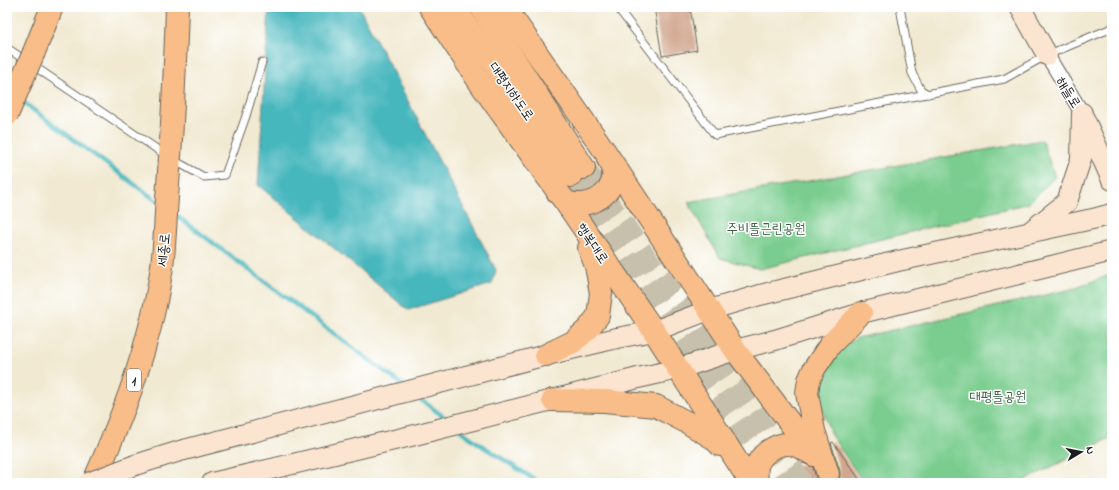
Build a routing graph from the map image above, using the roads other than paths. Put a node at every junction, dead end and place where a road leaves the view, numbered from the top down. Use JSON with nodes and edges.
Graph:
{"nodes":[{"id":1,"x":52,"y":7,"type":"edge"},
{"id":2,"x":178,"y":7,"type":"edge"},
{"id":3,"x":430,"y":7,"type":"edge"},
{"id":4,"x":454,"y":7,"type":"edge"},
{"id":5,"x":481,"y":7,"type":"edge"},
{"id":6,"x":505,"y":7,"type":"edge"},
{"id":7,"x":617,"y":7,"type":"edge"},
{"id":8,"x":900,"y":7,"type":"edge"},
{"id":9,"x":1020,"y":7,"type":"edge"},
{"id":10,"x":1112,"y":28,"type":"edge"},
{"id":11,"x":7,"y":48,"type":"edge"},
{"id":12,"x":1046,"y":55,"type":"junction"},
{"id":13,"x":262,"y":62,"type":"dead end"},
{"id":14,"x":928,"y":94,"type":"junction"},
{"id":15,"x":1082,"y":113,"type":"junction"},
{"id":16,"x":7,"y":115,"type":"edge"},
{"id":17,"x":606,"y":153,"type":"junction"},
{"id":18,"x":170,"y":158,"type":"junction"},
{"id":19,"x":1107,"y":162,"type":"edge"},
{"id":20,"x":571,"y":179,"type":"junction"},
{"id":21,"x":1112,"y":180,"type":"edge"},
{"id":22,"x":573,"y":213,"type":"junction"},
{"id":23,"x":1112,"y":214,"type":"edge"},
{"id":24,"x":1030,"y":232,"type":"junction"},
{"id":25,"x":1112,"y":251,"type":"edge"},
{"id":26,"x":709,"y":310,"type":"junction"},
{"id":27,"x":861,"y":313,"type":"junction"},
{"id":28,"x":654,"y":331,"type":"junction"},
{"id":29,"x":734,"y":350,"type":"junction"},
{"id":30,"x":546,"y":355,"type":"junction"},
{"id":31,"x":678,"y":369,"type":"junction"},
{"id":32,"x":553,"y":400,"type":"junction"},
{"id":33,"x":736,"y":461,"type":"junction"},
{"id":34,"x":828,"y":474,"type":"dead end"},
{"id":35,"x":88,"y":483,"type":"edge"},
{"id":36,"x":93,"y":483,"type":"edge"},
{"id":37,"x":212,"y":483,"type":"edge"},
{"id":38,"x":751,"y":483,"type":"edge"},
{"id":39,"x":757,"y":483,"type":"edge"}],
"edges":[{"from":1,"to":16,"type":"highway","bridge":true},
{"from":2,"to":18,"type":"highway","name":"세종로","number":"1"},
{"from":3,"to":20,"type":"highway","name":"행복대로"},
{"from":4,"to":20,"type":"highway","name":"대평지하도로"},
{"from":5,"to":20,"type":"highway","name":"대평지하도로"},
{"from":6,"to":17,"type":"highway"},
{"from":7,"to":14,"type":"lane"},
{"from":8,"to":14,"type":"lane"},
{"from":9,"to":12,"type":"street","name":"해들로"},
{"from":10,"to":12,"type":"lane"},
{"from":11,"to":18,"type":"lane"},
{"from":12,"to":14,"type":"lane"},
{"from":12,"to":15,"type":"street","name":"해들로"},
{"from":13,"to":18,"type":"lane"},
{"from":15,"to":19,"type":"street","name":"해들로"},
{"from":15,"to":24,"type":"street"},
{"from":17,"to":20,"type":"highway"},
{"from":17,"to":26,"type":"highway"},
{"from":18,"to":36,"type":"highway","name":"세종로","number":"1"},
{"from":19,"to":21,"type":"street","name":"해들로"},
{"from":20,"to":22,"type":"highway","name":"행복대로"},
{"from":22,"to":28,"type":"highway","name":"행복대로"},
{"from":22,"to":30,"type":"highway"},
{"from":23,"to":24,"type":"street"},
{"from":24,"to":26,"type":"street"},
{"from":25,"to":27,"type":"street"},
{"from":26,"to":28,"type":"street"},
{"from":26,"to":29,"type":"highway"},
{"from":27,"to":29,"type":"street"},
{"from":27,"to":34,"type":"highway"},
{"from":28,"to":30,"type":"street"},
{"from":28,"to":31,"type":"highway","name":"행복대로"},
{"from":29,"to":31,"type":"street"},
{"from":29,"to":39,"type":"highway"},
{"from":30,"to":35,"type":"street","bridge":true},
{"from":31,"to":32,"type":"street"},
{"from":31,"to":33,"type":"highway","name":"행복대로"},
{"from":32,"to":33,"type":"highway"},
{"from":32,"to":37,"type":"street"},
{"from":33,"to":38,"type":"highway","name":"행복대로"}]}
